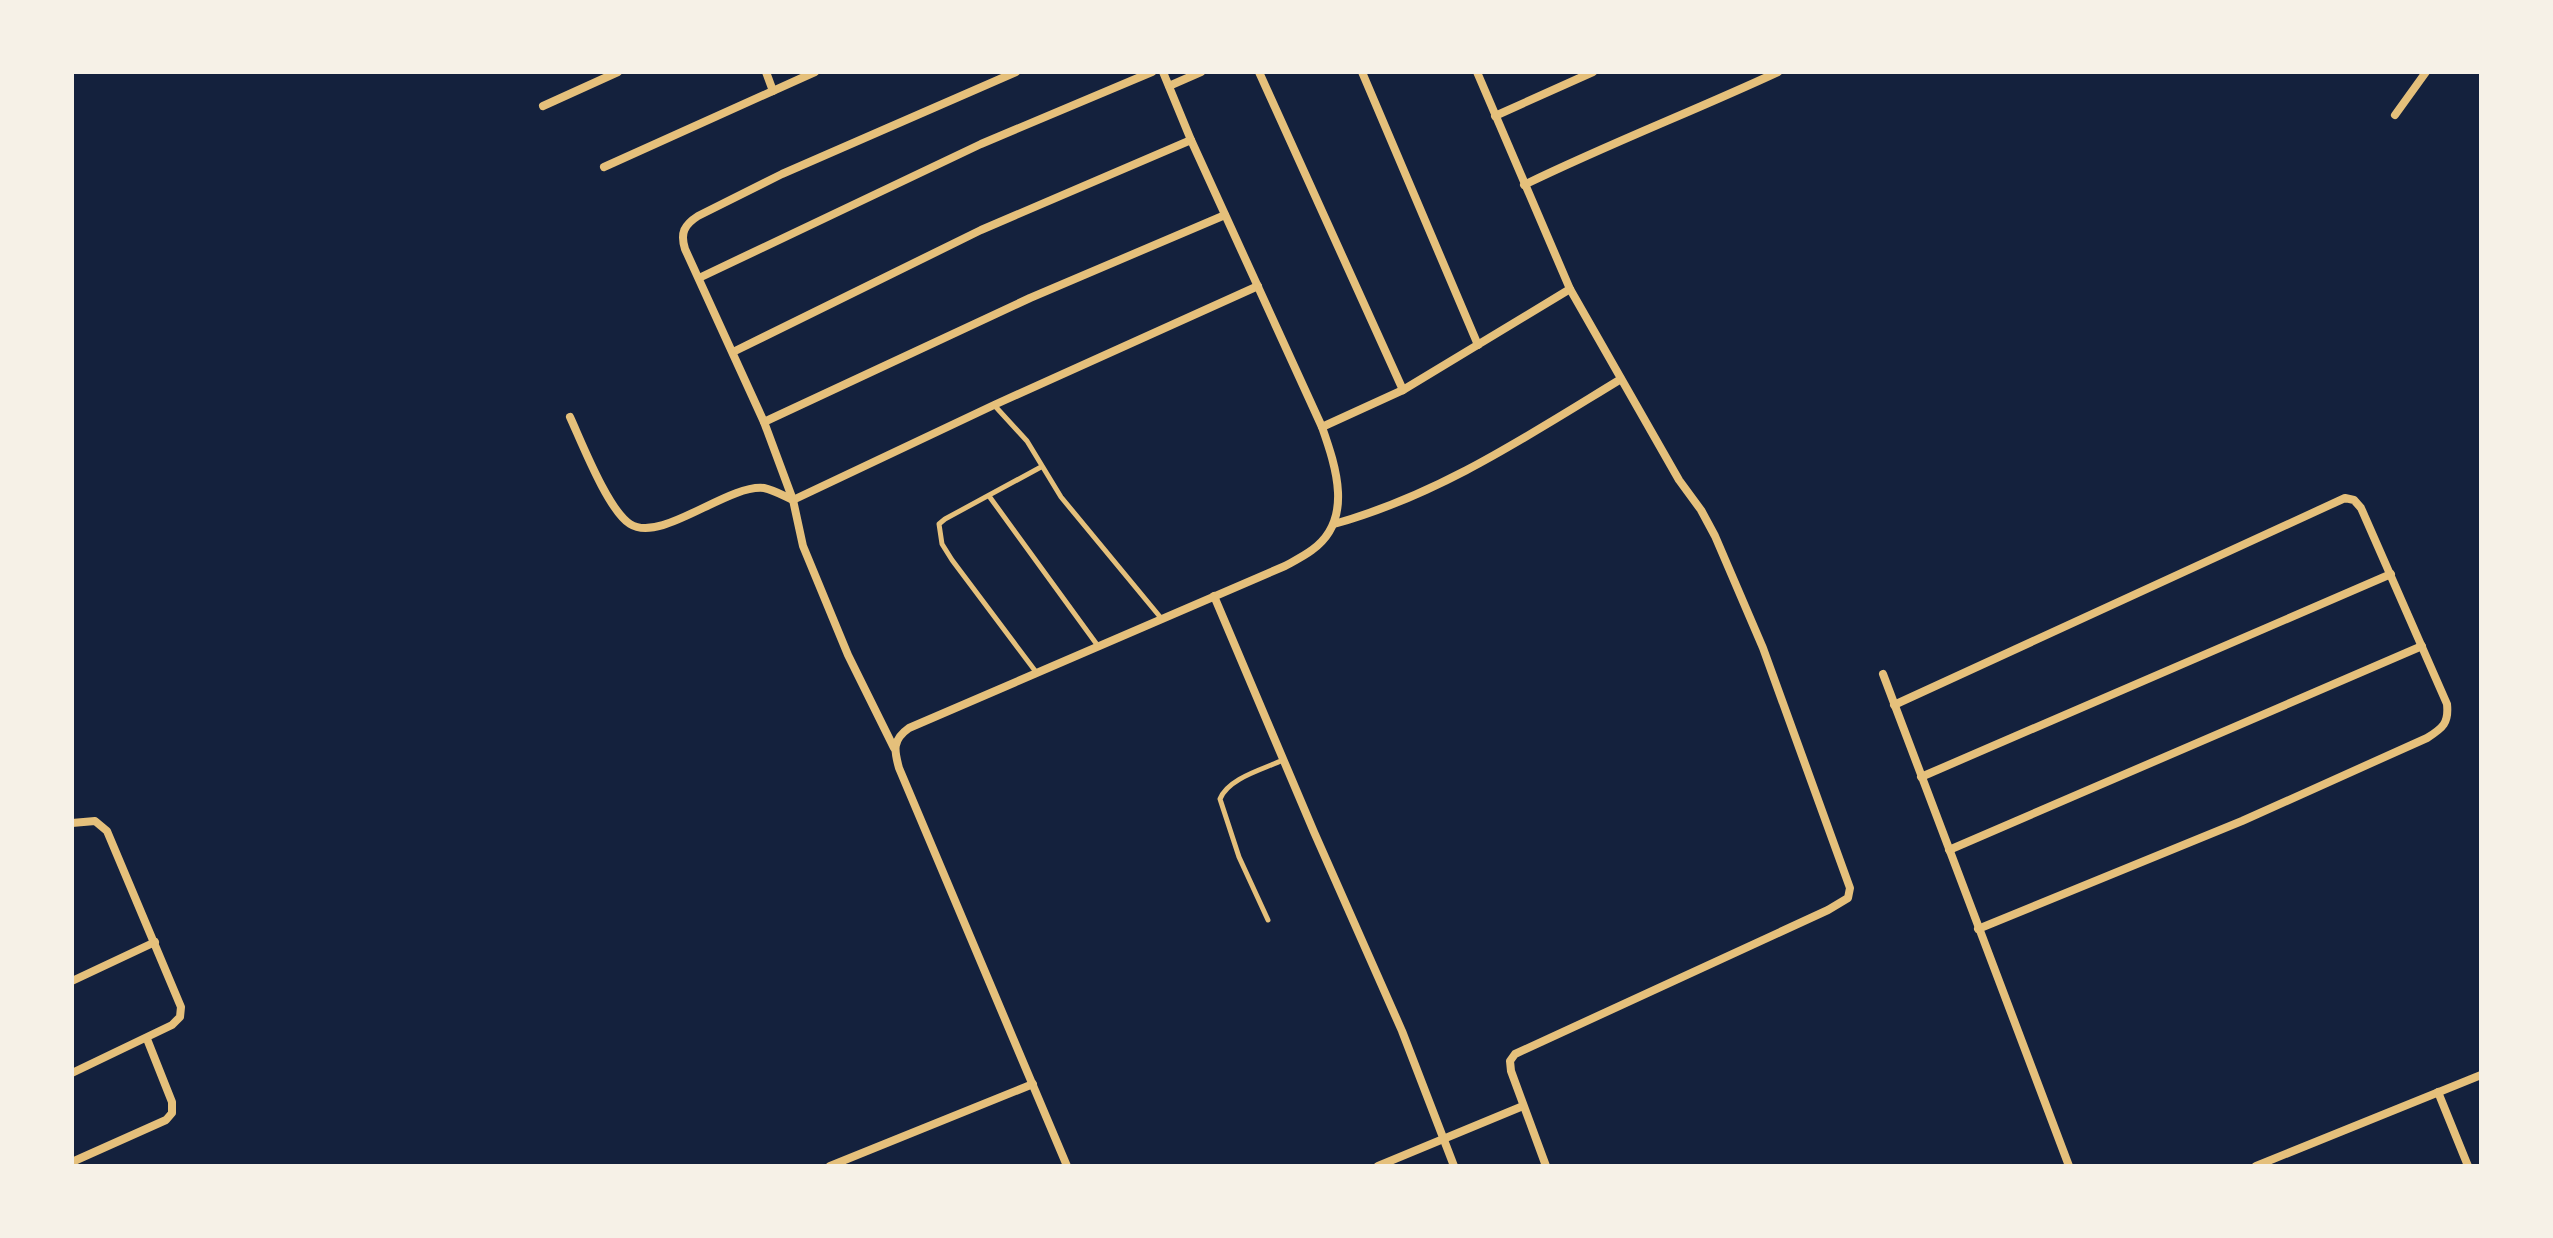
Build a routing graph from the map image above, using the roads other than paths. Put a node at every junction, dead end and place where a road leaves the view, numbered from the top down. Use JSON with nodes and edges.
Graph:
{"nodes":[{"id":1,"x":618,"y":72,"type":"edge"},
{"id":2,"x":766,"y":72,"type":"edge"},
{"id":3,"x":815,"y":72,"type":"edge"},
{"id":4,"x":1016,"y":72,"type":"edge"},
{"id":5,"x":1152,"y":72,"type":"edge"},
{"id":6,"x":1163,"y":72,"type":"edge"},
{"id":7,"x":1201,"y":72,"type":"edge"},
{"id":8,"x":1259,"y":72,"type":"edge"},
{"id":9,"x":1362,"y":72,"type":"edge"},
{"id":10,"x":1477,"y":72,"type":"edge"},
{"id":11,"x":1593,"y":72,"type":"edge"},
{"id":12,"x":1778,"y":72,"type":"edge"},
{"id":13,"x":2426,"y":72,"type":"edge"},
{"id":14,"x":1169,"y":86,"type":"junction"},
{"id":15,"x":773,"y":91,"type":"junction"},
{"id":16,"x":543,"y":106,"type":"dead end"},
{"id":17,"x":2395,"y":115,"type":"dead end"},
{"id":18,"x":1495,"y":116,"type":"junction"},
{"id":19,"x":1191,"y":140,"type":"junction"},
{"id":20,"x":604,"y":167,"type":"dead end"},
{"id":21,"x":1524,"y":185,"type":"junction"},
{"id":22,"x":1225,"y":215,"type":"junction"},
{"id":23,"x":699,"y":278,"type":"junction"},
{"id":24,"x":1258,"y":286,"type":"junction"},
{"id":25,"x":1570,"y":289,"type":"junction"},
{"id":26,"x":1478,"y":345,"type":"junction"},
{"id":27,"x":733,"y":352,"type":"junction"},
{"id":28,"x":1621,"y":379,"type":"junction"},
{"id":29,"x":1403,"y":390,"type":"junction"},
{"id":30,"x":994,"y":405,"type":"junction"},
{"id":31,"x":570,"y":417,"type":"dead end"},
{"id":32,"x":764,"y":422,"type":"junction"},
{"id":33,"x":1322,"y":427,"type":"junction"},
{"id":34,"x":1041,"y":467,"type":"junction"},
{"id":35,"x":989,"y":496,"type":"junction"},
{"id":36,"x":793,"y":500,"type":"junction"},
{"id":37,"x":1334,"y":524,"type":"junction"},
{"id":38,"x":2391,"y":574,"type":"junction"},
{"id":39,"x":1214,"y":596,"type":"junction"},
{"id":40,"x":1162,"y":619,"type":"junction"},
{"id":41,"x":2422,"y":646,"type":"junction"},
{"id":42,"x":1098,"y":647,"type":"junction"},
{"id":43,"x":1036,"y":673,"type":"junction"},
{"id":44,"x":1883,"y":674,"type":"dead end"},
{"id":45,"x":1894,"y":705,"type":"junction"},
{"id":46,"x":894,"y":748,"type":"junction"},
{"id":47,"x":1283,"y":760,"type":"junction"},
{"id":48,"x":1921,"y":777,"type":"junction"},
{"id":49,"x":72,"y":823,"type":"edge"},
{"id":50,"x":1949,"y":850,"type":"junction"},
{"id":51,"x":1268,"y":920,"type":"dead end"},
{"id":52,"x":1978,"y":929,"type":"junction"},
{"id":53,"x":155,"y":942,"type":"junction"},
{"id":54,"x":72,"y":981,"type":"edge"},
{"id":55,"x":147,"y":1039,"type":"junction"},
{"id":56,"x":72,"y":1073,"type":"edge"},
{"id":57,"x":2481,"y":1075,"type":"edge"},
{"id":58,"x":1033,"y":1084,"type":"junction"},
{"id":59,"x":2438,"y":1092,"type":"junction"},
{"id":60,"x":1523,"y":1106,"type":"junction"},
{"id":61,"x":1443,"y":1139,"type":"junction"},
{"id":62,"x":72,"y":1162,"type":"edge"},
{"id":63,"x":830,"y":1166,"type":"edge"},
{"id":64,"x":1067,"y":1166,"type":"edge"},
{"id":65,"x":1378,"y":1166,"type":"edge"},
{"id":66,"x":1454,"y":1166,"type":"edge"},
{"id":67,"x":1546,"y":1166,"type":"edge"},
{"id":68,"x":2069,"y":1166,"type":"edge"},
{"id":69,"x":2256,"y":1166,"type":"edge"},
{"id":70,"x":2468,"y":1166,"type":"edge"}],
"edges":[{"from":1,"to":16,"type":"street"},
{"from":2,"to":15,"type":"street"},
{"from":3,"to":15,"type":"street"},
{"from":4,"to":23,"type":"street"},
{"from":5,"to":23,"type":"street"},
{"from":6,"to":14,"type":"street"},
{"from":7,"to":14,"type":"street"},
{"from":8,"to":29,"type":"street"},
{"from":9,"to":26,"type":"street"},
{"from":10,"to":18,"type":"street"},
{"from":11,"to":18,"type":"street"},
{"from":12,"to":21,"type":"street"},
{"from":13,"to":17,"type":"street"},
{"from":14,"to":19,"type":"street"},
{"from":15,"to":20,"type":"street"},
{"from":18,"to":21,"type":"street"},
{"from":19,"to":22,"type":"street"},
{"from":19,"to":27,"type":"street"},
{"from":21,"to":25,"type":"street"},
{"from":22,"to":24,"type":"street"},
{"from":22,"to":32,"type":"street"},
{"from":23,"to":27,"type":"street"},
{"from":24,"to":30,"type":"street"},
{"from":24,"to":33,"type":"street"},
{"from":25,"to":26,"type":"street"},
{"from":25,"to":28,"type":"street"},
{"from":26,"to":29,"type":"street"},
{"from":27,"to":32,"type":"street"},
{"from":28,"to":37,"type":"street"},
{"from":28,"to":60,"type":"street"},
{"from":29,"to":33,"type":"street"},
{"from":30,"to":34,"type":"lane"},
{"from":30,"to":36,"type":"street"},
{"from":31,"to":36,"type":"street"},
{"from":32,"to":36,"type":"street"},
{"from":33,"to":37,"type":"street"},
{"from":34,"to":35,"type":"lane"},
{"from":34,"to":40,"type":"lane"},
{"from":35,"to":42,"type":"lane"},
{"from":35,"to":43,"type":"lane"},
{"from":36,"to":46,"type":"street"},
{"from":37,"to":39,"type":"street"},
{"from":38,"to":41,"type":"street"},
{"from":38,"to":45,"type":"street"},
{"from":38,"to":48,"type":"street"},
{"from":39,"to":40,"type":"street"},
{"from":39,"to":47,"type":"street"},
{"from":40,"to":42,"type":"street"},
{"from":41,"to":50,"type":"street"},
{"from":41,"to":52,"type":"street"},
{"from":42,"to":43,"type":"street"},
{"from":43,"to":46,"type":"street"},
{"from":44,"to":45,"type":"street"},
{"from":45,"to":48,"type":"street"},
{"from":46,"to":58,"type":"street"},
{"from":47,"to":51,"type":"lane"},
{"from":47,"to":61,"type":"street"},
{"from":48,"to":50,"type":"street"},
{"from":49,"to":53,"type":"street"},
{"from":50,"to":52,"type":"street"},
{"from":52,"to":68,"type":"street"},
{"from":53,"to":54,"type":"street"},
{"from":53,"to":55,"type":"street"},
{"from":55,"to":56,"type":"street"},
{"from":55,"to":62,"type":"street"},
{"from":57,"to":59,"type":"street"},
{"from":58,"to":63,"type":"street"},
{"from":58,"to":64,"type":"street"},
{"from":59,"to":69,"type":"street"},
{"from":59,"to":70,"type":"street"},
{"from":60,"to":61,"type":"street"},
{"from":60,"to":67,"type":"street"},
{"from":61,"to":65,"type":"street"},
{"from":61,"to":66,"type":"street"}]}
